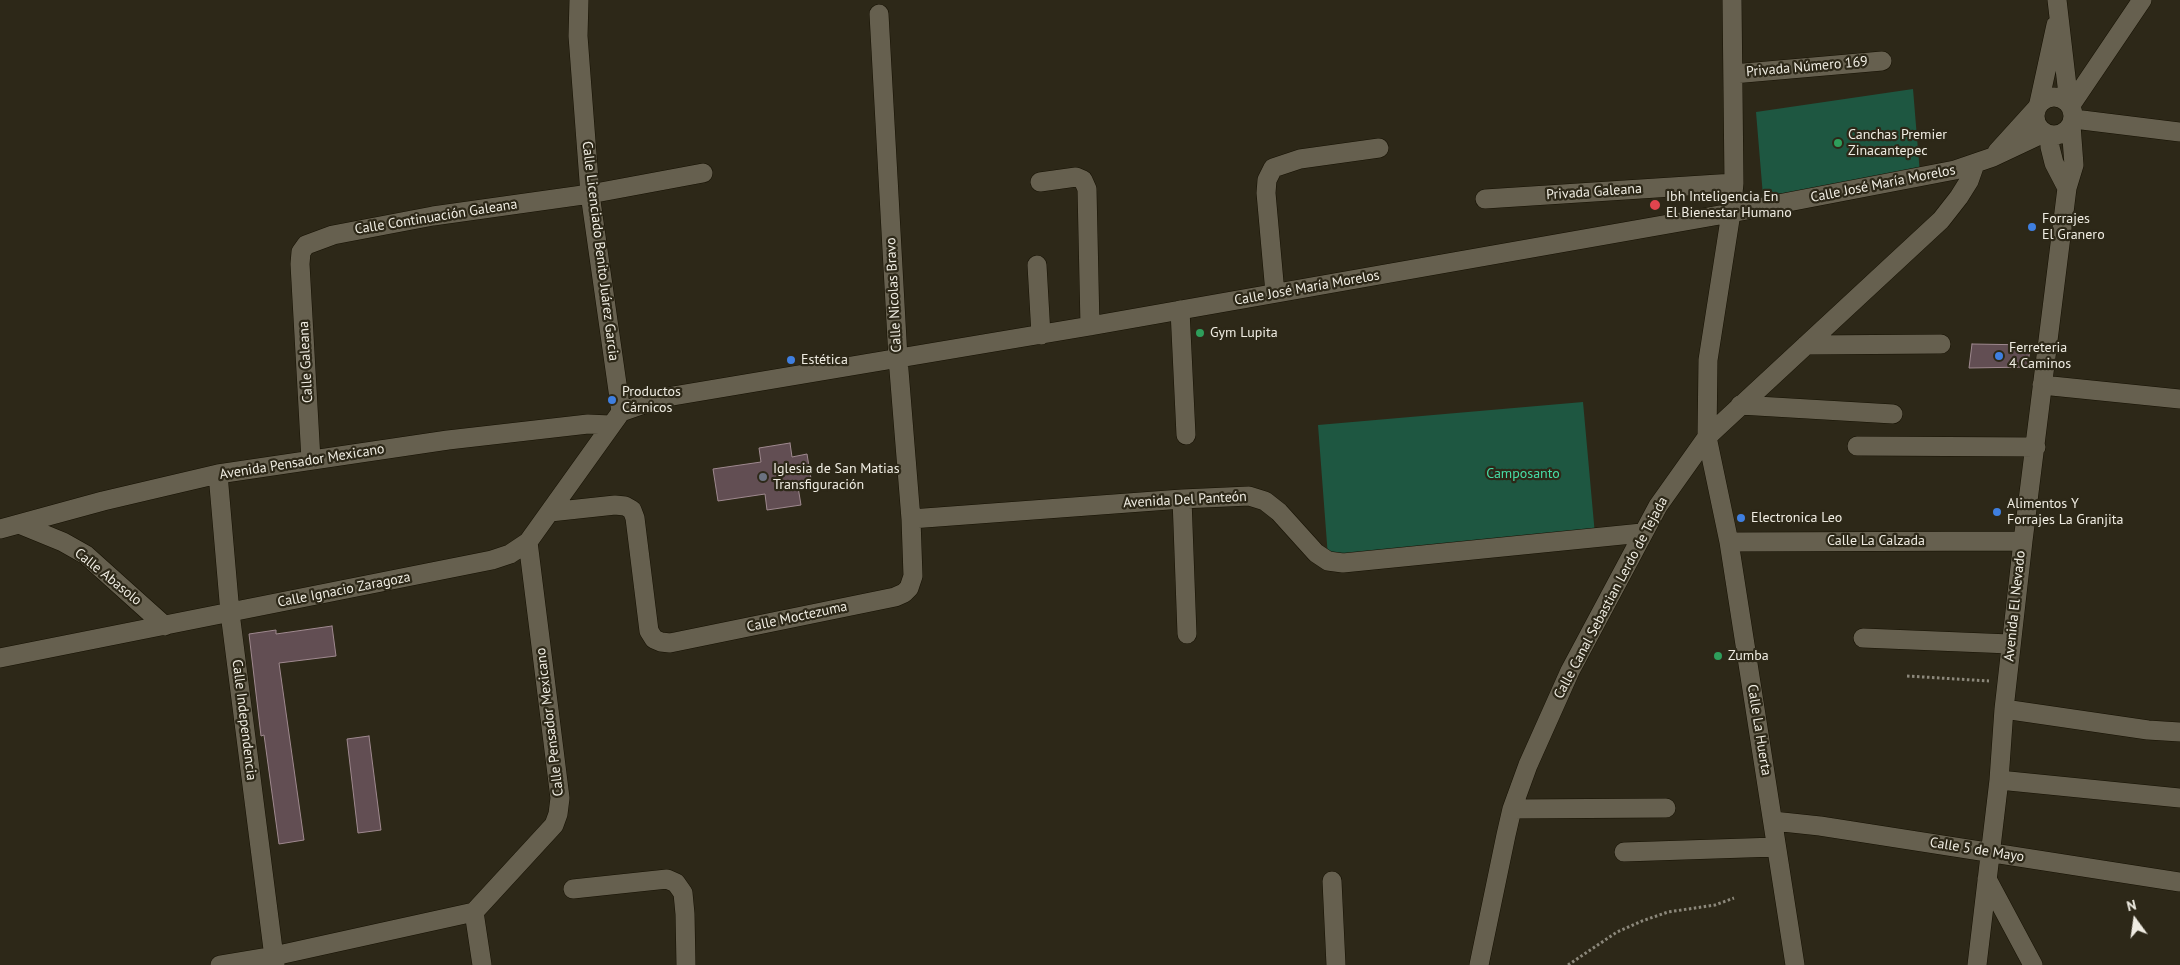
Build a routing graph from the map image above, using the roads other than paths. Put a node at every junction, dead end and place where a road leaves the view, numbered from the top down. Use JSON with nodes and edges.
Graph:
{"nodes":[{"id":1,"x":579,"y":0,"type":"edge"},
{"id":2,"x":1732,"y":0,"type":"edge"},
{"id":3,"x":2142,"y":0,"type":"edge"},
{"id":4,"x":2058,"y":8,"type":"edge"},
{"id":5,"x":879,"y":14,"type":"dead end"},
{"id":6,"x":1882,"y":61,"type":"dead end"},
{"id":7,"x":1733,"y":74,"type":"junction"},
{"id":8,"x":2038,"y":106,"type":"junction"},
{"id":9,"x":2071,"y":113,"type":"junction"},
{"id":10,"x":2180,"y":132,"type":"edge"},
{"id":11,"x":2047,"y":134,"type":"junction"},
{"id":12,"x":1379,"y":148,"type":"dead end"},
{"id":13,"x":1993,"y":157,"type":"junction"},
{"id":14,"x":1975,"y":164,"type":"junction"},
{"id":15,"x":703,"y":173,"type":"dead end"},
{"id":16,"x":1040,"y":182,"type":"dead end"},
{"id":17,"x":1734,"y":183,"type":"junction"},
{"id":18,"x":2068,"y":188,"type":"junction"},
{"id":19,"x":590,"y":194,"type":"junction"},
{"id":20,"x":1485,"y":199,"type":"dead end"},
{"id":21,"x":1731,"y":213,"type":"junction"},
{"id":22,"x":300,"y":264,"type":"joint"},
{"id":23,"x":1037,"y":266,"type":"dead end"},
{"id":24,"x":1274,"y":294,"type":"junction"},
{"id":25,"x":1180,"y":310,"type":"junction"},
{"id":26,"x":1090,"y":326,"type":"junction"},
{"id":27,"x":1041,"y":334,"type":"junction"},
{"id":28,"x":1941,"y":344,"type":"dead end"},
{"id":29,"x":1806,"y":345,"type":"junction"},
{"id":30,"x":898,"y":358,"type":"junction"},
{"id":31,"x":2042,"y":385,"type":"junction"},
{"id":32,"x":2180,"y":399,"type":"edge"},
{"id":33,"x":1740,"y":404,"type":"junction"},
{"id":34,"x":1893,"y":414,"type":"dead end"},
{"id":35,"x":615,"y":418,"type":"junction"},
{"id":36,"x":1186,"y":435,"type":"dead end"},
{"id":37,"x":1707,"y":437,"type":"junction"},
{"id":38,"x":1857,"y":446,"type":"dead end"},
{"id":39,"x":2036,"y":447,"type":"junction"},
{"id":40,"x":311,"y":460,"type":"junction"},
{"id":41,"x":218,"y":474,"type":"junction"},
{"id":42,"x":1182,"y":499,"type":"junction"},
{"id":43,"x":550,"y":512,"type":"junction"},
{"id":44,"x":912,"y":519,"type":"junction"},
{"id":45,"x":19,"y":524,"type":"junction"},
{"id":46,"x":0,"y":530,"type":"edge"},
{"id":47,"x":1642,"y":533,"type":"junction"},
{"id":48,"x":2023,"y":541,"type":"junction"},
{"id":49,"x":528,"y":542,"type":"junction"},
{"id":50,"x":1729,"y":542,"type":"junction"},
{"id":51,"x":913,"y":576,"type":"joint"},
{"id":52,"x":230,"y":613,"type":"junction"},
{"id":53,"x":165,"y":626,"type":"junction"},
{"id":54,"x":1187,"y":634,"type":"dead end"},
{"id":55,"x":1863,"y":638,"type":"dead end"},
{"id":56,"x":2010,"y":644,"type":"junction"},
{"id":57,"x":0,"y":658,"type":"edge"},
{"id":58,"x":2004,"y":709,"type":"junction"},
{"id":59,"x":2180,"y":732,"type":"edge"},
{"id":60,"x":1999,"y":780,"type":"junction"},
{"id":61,"x":2180,"y":798,"type":"edge"},
{"id":62,"x":1666,"y":808,"type":"dead end"},
{"id":63,"x":1512,"y":809,"type":"junction"},
{"id":64,"x":1773,"y":822,"type":"junction"},
{"id":65,"x":1776,"y":847,"type":"junction"},
{"id":66,"x":1624,"y":852,"type":"dead end"},
{"id":67,"x":1990,"y":852,"type":"junction"},
{"id":68,"x":1987,"y":879,"type":"junction"},
{"id":69,"x":1332,"y":881,"type":"dead end"},
{"id":70,"x":2180,"y":882,"type":"edge"},
{"id":71,"x":573,"y":889,"type":"dead end"},
{"id":72,"x":474,"y":912,"type":"junction"},
{"id":73,"x":275,"y":960,"type":"edge"},
{"id":74,"x":220,"y":965,"type":"edge"},
{"id":75,"x":482,"y":965,"type":"edge"},
{"id":76,"x":686,"y":965,"type":"edge"},
{"id":77,"x":1336,"y":965,"type":"edge"},
{"id":78,"x":1479,"y":965,"type":"edge"},
{"id":79,"x":1795,"y":965,"type":"edge"},
{"id":80,"x":1977,"y":965,"type":"edge"},
{"id":81,"x":2033,"y":965,"type":"edge"}],
"edges":[{"from":1,"to":19,"type":"street","name":"Calle Licenciado Benito Juárez Garcia"},
{"from":2,"to":7,"type":"street","name":"Calle La Huerta"},
{"from":3,"to":9,"type":"street"},
{"from":4,"to":8,"type":"street"},
{"from":4,"to":9,"type":"street","name":"Avenida El Nevado"},
{"from":5,"to":30,"type":"street","name":"Calle Nicolas Bravo"},
{"from":6,"to":7,"type":"street","name":"Privada Número 169"},
{"from":7,"to":17,"type":"street","name":"Calle La Huerta"},
{"from":8,"to":9,"type":"street"},
{"from":8,"to":11,"type":"street"},
{"from":8,"to":13,"type":"street","name":"Calle José María Morelos"},
{"from":9,"to":10,"type":"street"},
{"from":9,"to":11,"type":"street"},
{"from":9,"to":18,"type":"street","name":"Avenida El Nevado"},
{"from":11,"to":13,"type":"street","name":"Calle José María Morelos"},
{"from":11,"to":18,"type":"street"},
{"from":12,"to":24,"type":"street"},
{"from":13,"to":14,"type":"street","name":"Calle José María Morelos"},
{"from":14,"to":21,"type":"street","name":"Calle José María Morelos"},
{"from":14,"to":29,"type":"street","name":"Calle Canal Sebastian Lerdo de Tejada"},
{"from":15,"to":19,"type":"street"},
{"from":16,"to":26,"type":"street"},
{"from":17,"to":20,"type":"street","name":"Privada Galeana"},
{"from":17,"to":21,"type":"street","name":"Calle La Huerta"},
{"from":18,"to":31,"type":"street","name":"Avenida El Nevado"},
{"from":19,"to":22,"type":"street","name":"Calle Continuación Galeana"},
{"from":19,"to":35,"type":"street","name":"Calle Licenciado Benito Juárez Garcia"},
{"from":21,"to":24,"type":"street","name":"Calle José María Morelos"},
{"from":21,"to":37,"type":"street","name":"Calle La Huerta"},
{"from":22,"to":40,"type":"street","name":"Calle Galeana"},
{"from":23,"to":27,"type":"street"},
{"from":24,"to":25,"type":"street","name":"Calle José María Morelos"},
{"from":25,"to":26,"type":"street","name":"Calle José María Morelos"},
{"from":25,"to":36,"type":"street"},
{"from":26,"to":27,"type":"street","name":"Calle José María Morelos"},
{"from":27,"to":30,"type":"street","name":"Calle José María Morelos"},
{"from":28,"to":29,"type":"street"},
{"from":29,"to":33,"type":"street","name":"Calle Canal Sebastian Lerdo de Tejada"},
{"from":30,"to":35,"type":"street","name":"Calle José María Morelos"},
{"from":30,"to":44,"type":"street","name":"Calle Nicolas Bravo"},
{"from":31,"to":32,"type":"street"},
{"from":31,"to":39,"type":"street","name":"Avenida El Nevado"},
{"from":33,"to":34,"type":"street"},
{"from":33,"to":37,"type":"street","name":"Calle Canal Sebastian Lerdo de Tejada"},
{"from":35,"to":40,"type":"street","name":"Avenida Pensador Mexicano"},
{"from":35,"to":43,"type":"street","name":"Calle Ignacio Zaragoza"},
{"from":37,"to":47,"type":"street","name":"Calle Canal Sebastian Lerdo de Tejada"},
{"from":37,"to":50,"type":"street","name":"Calle La Huerta"},
{"from":38,"to":39,"type":"street"},
{"from":39,"to":48,"type":"street","name":"Avenida El Nevado"},
{"from":40,"to":41,"type":"street","name":"Avenida Pensador Mexicano"},
{"from":41,"to":45,"type":"street","name":"Avenida Pensador Mexicano"},
{"from":41,"to":52,"type":"street","name":"Calle Independencia"},
{"from":42,"to":44,"type":"street","name":"Avenida Del Panteón"},
{"from":42,"to":47,"type":"street","name":"Avenida Del Panteón"},
{"from":42,"to":54,"type":"street"},
{"from":43,"to":49,"type":"street","name":"Calle Ignacio Zaragoza"},
{"from":43,"to":51,"type":"street","name":"Calle Moctezuma"},
{"from":44,"to":51,"type":"street","name":"Calle Nicolas Bravo"},
{"from":45,"to":46,"type":"street","name":"Avenida Pensador Mexicano"},
{"from":45,"to":53,"type":"street","name":"Calle Abasolo"},
{"from":47,"to":63,"type":"street","name":"Calle Canal Sebastian Lerdo de Tejada"},
{"from":48,"to":50,"type":"street","name":"Calle La Calzada"},
{"from":48,"to":56,"type":"street","name":"Avenida El Nevado"},
{"from":49,"to":52,"type":"street","name":"Calle Ignacio Zaragoza"},
{"from":49,"to":72,"type":"street","name":"Calle Pensador Mexicano"},
{"from":50,"to":64,"type":"street","name":"Calle La Huerta"},
{"from":52,"to":53,"type":"street","name":"Calle Ignacio Zaragoza"},
{"from":52,"to":73,"type":"street","name":"Calle Independencia"},
{"from":53,"to":57,"type":"street","name":"Calle Ignacio Zaragoza"},
{"from":55,"to":56,"type":"street"},
{"from":56,"to":58,"type":"street","name":"Avenida El Nevado"},
{"from":58,"to":59,"type":"street"},
{"from":58,"to":60,"type":"street","name":"Avenida El Nevado"},
{"from":60,"to":61,"type":"street"},
{"from":60,"to":67,"type":"street","name":"Avenida El Nevado"},
{"from":62,"to":63,"type":"street"},
{"from":63,"to":78,"type":"street","name":"Calle Canal Sebastian Lerdo de Tejada"},
{"from":64,"to":65,"type":"street","name":"Calle La Huerta"},
{"from":64,"to":67,"type":"street","name":"Calle 5 de Mayo"},
{"from":65,"to":66,"type":"street"},
{"from":65,"to":79,"type":"street","name":"Calle La Huerta"},
{"from":67,"to":68,"type":"street","name":"Avenida El Nevado"},
{"from":67,"to":70,"type":"street","name":"Calle 5 de Mayo"},
{"from":68,"to":80,"type":"street","name":"Avenida El Nevado"},
{"from":68,"to":81,"type":"street"},
{"from":69,"to":77,"type":"street"},
{"from":71,"to":76,"type":"street"},
{"from":72,"to":73,"type":"street"},
{"from":72,"to":75,"type":"street"},
{"from":73,"to":74,"type":"street"}]}
